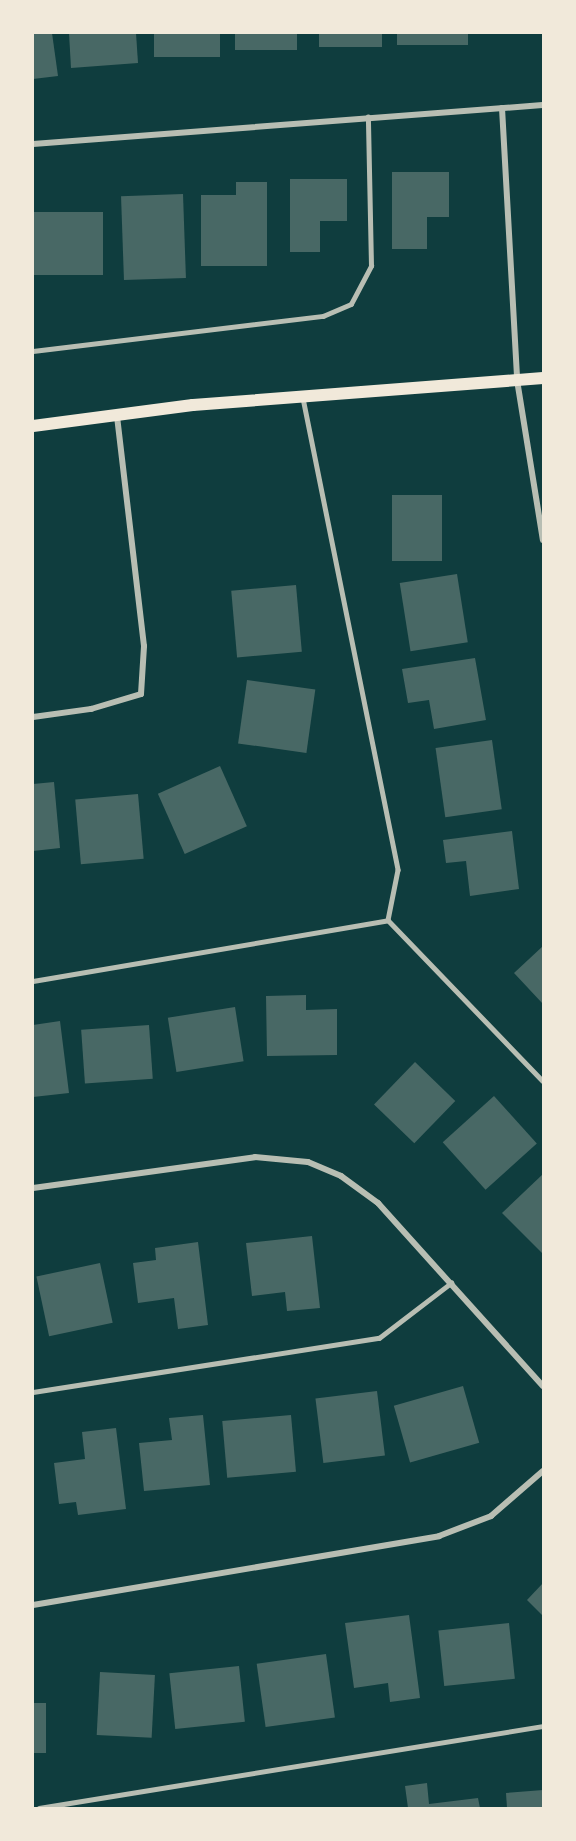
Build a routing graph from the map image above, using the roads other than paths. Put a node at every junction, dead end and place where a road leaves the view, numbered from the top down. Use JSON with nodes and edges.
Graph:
{"nodes":[{"id":1,"x":543,"y":105,"type":"edge"},
{"id":2,"x":501,"y":108,"type":"junction"},
{"id":3,"x":368,"y":117,"type":"junction"},
{"id":4,"x":33,"y":144,"type":"edge"},
{"id":5,"x":33,"y":351,"type":"edge"},
{"id":6,"x":543,"y":378,"type":"edge"},
{"id":7,"x":517,"y":380,"type":"junction"},
{"id":8,"x":302,"y":396,"type":"junction"},
{"id":9,"x":117,"y":415,"type":"junction"},
{"id":10,"x":33,"y":426,"type":"edge"},
{"id":11,"x":543,"y":540,"type":"edge"},
{"id":12,"x":33,"y":717,"type":"edge"},
{"id":13,"x":388,"y":920,"type":"junction"},
{"id":14,"x":33,"y":981,"type":"edge"},
{"id":15,"x":543,"y":1082,"type":"edge"},
{"id":16,"x":33,"y":1188,"type":"edge"},
{"id":17,"x":451,"y":1283,"type":"junction"},
{"id":18,"x":543,"y":1386,"type":"edge"},
{"id":19,"x":33,"y":1392,"type":"edge"},
{"id":20,"x":543,"y":1471,"type":"edge"},
{"id":21,"x":33,"y":1605,"type":"edge"},
{"id":22,"x":543,"y":1726,"type":"edge"},
{"id":23,"x":39,"y":1808,"type":"edge"}],
"edges":[{"from":1,"to":2,"type":"street"},
{"from":2,"to":3,"type":"street"},
{"from":2,"to":7,"type":"street"},
{"from":3,"to":4,"type":"street"},
{"from":3,"to":5,"type":"lane"},
{"from":6,"to":7,"type":"main road"},
{"from":7,"to":8,"type":"main road"},
{"from":7,"to":11,"type":"street"},
{"from":8,"to":9,"type":"main road"},
{"from":8,"to":13,"type":"lane"},
{"from":9,"to":10,"type":"main road"},
{"from":9,"to":12,"type":"street"},
{"from":13,"to":14,"type":"lane"},
{"from":13,"to":15,"type":"lane"},
{"from":16,"to":17,"type":"street"},
{"from":17,"to":18,"type":"street"},
{"from":17,"to":19,"type":"lane"},
{"from":20,"to":21,"type":"street"},
{"from":22,"to":23,"type":"lane"}]}
